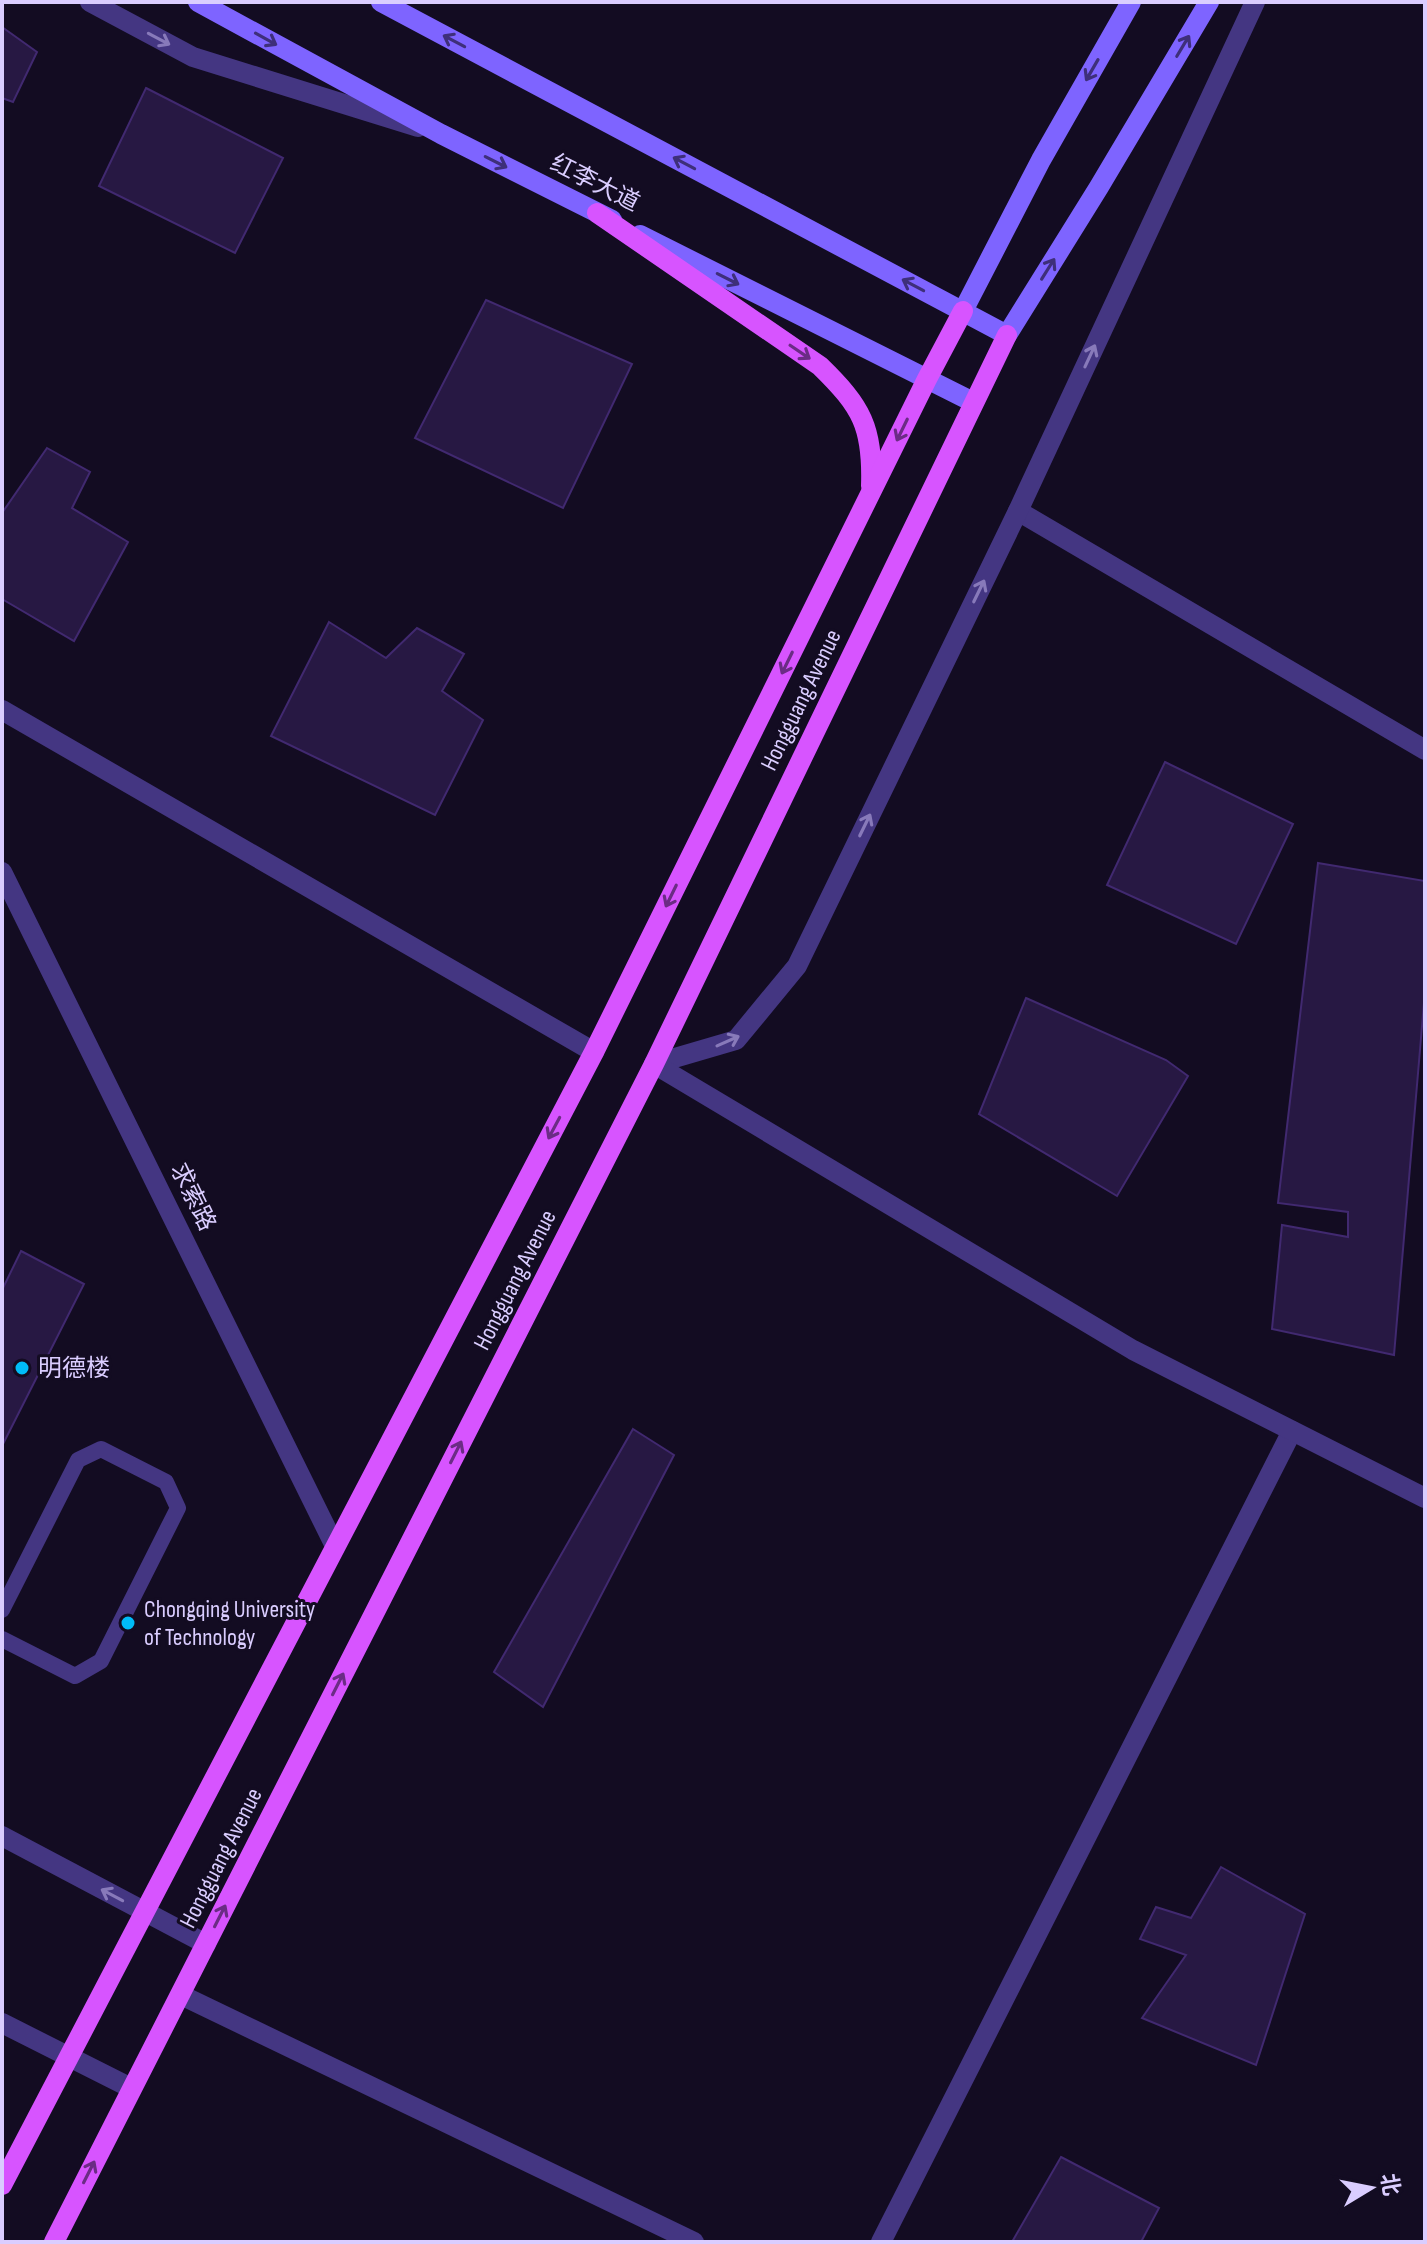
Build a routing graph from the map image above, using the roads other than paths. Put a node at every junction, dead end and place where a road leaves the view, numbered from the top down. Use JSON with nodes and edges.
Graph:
{"nodes":[{"id":1,"x":90,"y":2,"type":"edge"},
{"id":2,"x":198,"y":2,"type":"edge"},
{"id":3,"x":381,"y":2,"type":"edge"},
{"id":4,"x":1131,"y":2,"type":"edge"},
{"id":5,"x":1209,"y":2,"type":"edge"},
{"id":6,"x":1255,"y":2,"type":"edge"},
{"id":7,"x":441,"y":134,"type":"junction"},
{"id":8,"x":597,"y":213,"type":"junction"},
{"id":9,"x":963,"y":311,"type":"junction"},
{"id":10,"x":1007,"y":335,"type":"junction"},
{"id":11,"x":927,"y":379,"type":"junction"},
{"id":12,"x":973,"y":402,"type":"junction"},
{"id":13,"x":870,"y":494,"type":"junction"},
{"id":14,"x":1018,"y":511,"type":"junction"},
{"id":15,"x":2,"y":710,"type":"edge"},
{"id":16,"x":1425,"y":750,"type":"edge"},
{"id":17,"x":2,"y":872,"type":"edge"},
{"id":18,"x":594,"y":1052,"type":"junction"},
{"id":19,"x":654,"y":1064,"type":"junction"},
{"id":20,"x":1292,"y":1431,"type":"junction"},
{"id":21,"x":1425,"y":1498,"type":"edge"},
{"id":22,"x":335,"y":1546,"type":"junction"},
{"id":23,"x":2,"y":1610,"type":"edge"},
{"id":24,"x":2,"y":1639,"type":"edge"},
{"id":25,"x":2,"y":1836,"type":"edge"},
{"id":26,"x":143,"y":1912,"type":"junction"},
{"id":27,"x":206,"y":1944,"type":"junction"},
{"id":28,"x":181,"y":1995,"type":"junction"},
{"id":29,"x":2,"y":2023,"type":"edge"},
{"id":30,"x":68,"y":2057,"type":"junction"},
{"id":31,"x":131,"y":2088,"type":"junction"},
{"id":32,"x":2,"y":2185,"type":"edge"},
{"id":33,"x":54,"y":2242,"type":"edge"},
{"id":34,"x":694,"y":2242,"type":"edge"},
{"id":35,"x":881,"y":2242,"type":"edge"}],
"edges":[{"from":1,"to":7,"type":"street","one_way":true},
{"from":2,"to":7,"type":"main road","name":"红李大道","one_way":true},
{"from":9,"to":3,"type":"main road","one_way":true},
{"from":4,"to":9,"type":"main road","one_way":true},
{"from":10,"to":5,"type":"main road","one_way":true},
{"from":14,"to":6,"type":"street","one_way":true},
{"from":7,"to":8,"type":"main road","name":"红李大道","one_way":true},
{"from":8,"to":11,"type":"main road","name":"红李大道","one_way":true},
{"from":8,"to":13,"type":"main road","one_way":true},
{"from":9,"to":10,"type":"main road"},
{"from":9,"to":11,"type":"main road","name":"Hongguang Avenue"},
{"from":10,"to":12,"type":"main road","name":"Hongguang Avenue"},
{"from":11,"to":12,"type":"main road","name":"红李大道"},
{"from":11,"to":13,"type":"main road","name":"Hongguang Avenue","one_way":true},
{"from":12,"to":19,"type":"main road","name":"Hongguang Avenue"},
{"from":13,"to":18,"type":"main road","name":"Hongguang Avenue","one_way":true},
{"from":14,"to":16,"type":"street"},
{"from":19,"to":14,"type":"street","one_way":true},
{"from":15,"to":18,"type":"street"},
{"from":17,"to":22,"type":"street","name":"求索路"},
{"from":18,"to":22,"type":"main road","name":"Hongguang Avenue","one_way":true},
{"from":19,"to":20,"type":"street"},
{"from":27,"to":19,"type":"main road","name":"Hongguang Avenue","one_way":true},
{"from":20,"to":21,"type":"street"},
{"from":20,"to":35,"type":"street"},
{"from":22,"to":26,"type":"main road","name":"Hongguang Avenue"},
{"from":23,"to":24,"type":"lane"},
{"from":26,"to":25,"type":"street","one_way":true},
{"from":26,"to":27,"type":"street"},
{"from":26,"to":30,"type":"main road","name":"Hongguang Avenue"},
{"from":27,"to":28,"type":"main road","name":"Hongguang Avenue"},
{"from":28,"to":31,"type":"main road","name":"Hongguang Avenue"},
{"from":28,"to":34,"type":"street"},
{"from":29,"to":30,"type":"street"},
{"from":30,"to":31,"type":"street"},
{"from":30,"to":32,"type":"main road","name":"Hongguang Avenue"},
{"from":33,"to":31,"type":"main road","name":"Hongguang Avenue","one_way":true}]}
